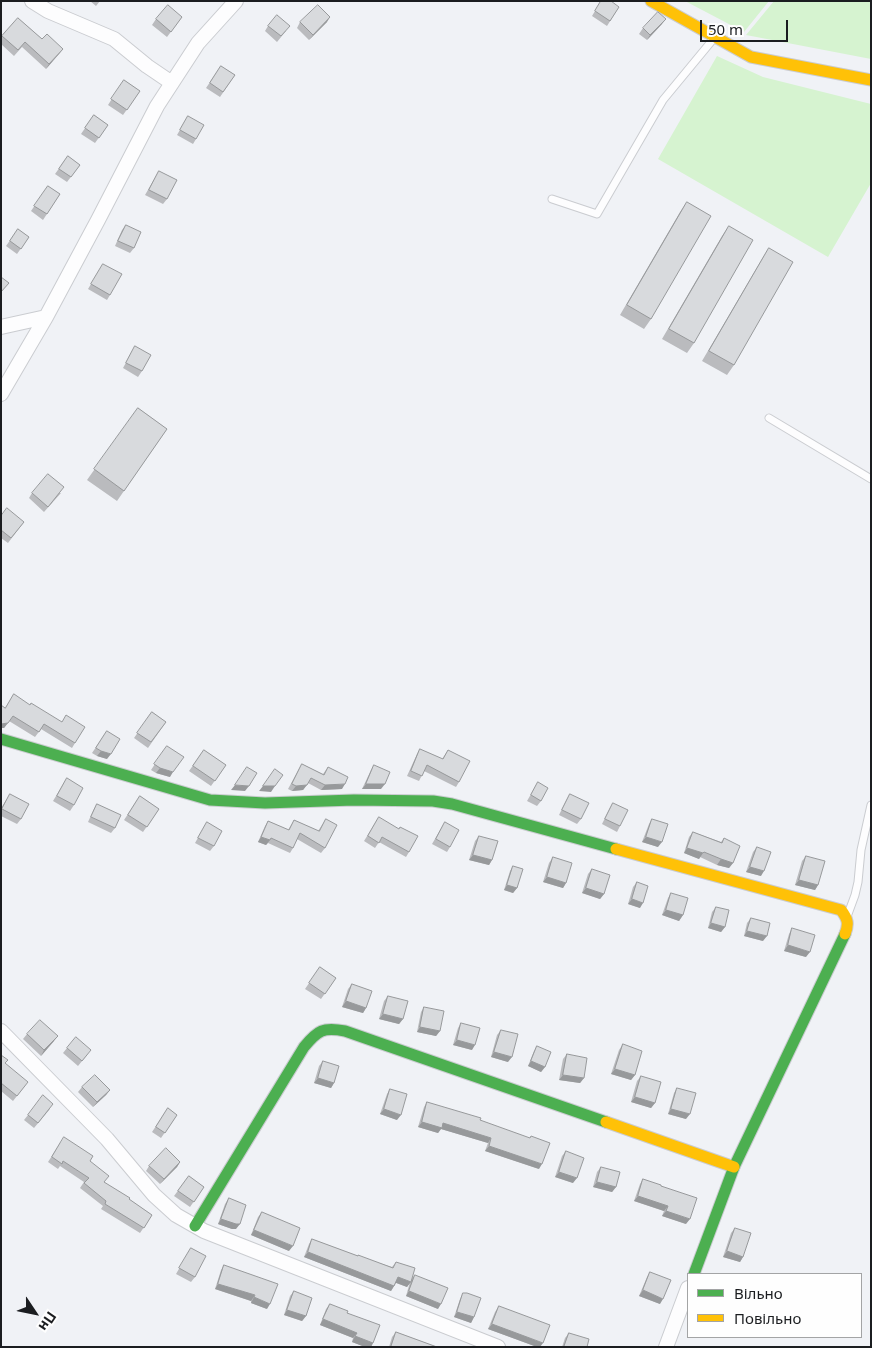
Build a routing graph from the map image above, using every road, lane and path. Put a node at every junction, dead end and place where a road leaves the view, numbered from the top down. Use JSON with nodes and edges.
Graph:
{"nodes":[{"id":1,"x":32,"y":1,"type":"edge"},
{"id":2,"x":236,"y":1,"type":"edge"},
{"id":3,"x":651,"y":1,"type":"edge"},
{"id":4,"x":716,"y":37,"type":"junction"},
{"id":5,"x":871,"y":80,"type":"edge"},
{"id":6,"x":172,"y":83,"type":"junction"},
{"id":7,"x":552,"y":199,"type":"dead end"},
{"id":8,"x":46,"y":317,"type":"junction"},
{"id":9,"x":1,"y":327,"type":"edge"},
{"id":10,"x":1,"y":394,"type":"edge"},
{"id":11,"x":769,"y":418,"type":"dead end"},
{"id":12,"x":871,"y":479,"type":"edge"},
{"id":13,"x":1,"y":739,"type":"edge"},
{"id":14,"x":871,"y":805,"type":"edge"},
{"id":15,"x":846,"y":916,"type":"junction"},
{"id":16,"x":1,"y":1031,"type":"edge"},
{"id":17,"x":734,"y":1167,"type":"junction"},
{"id":18,"x":195,"y":1226,"type":"junction"},
{"id":19,"x":694,"y":1273,"type":"edge"},
{"id":20,"x":687,"y":1291,"type":"edge"},
{"id":21,"x":498,"y":1347,"type":"edge"},
{"id":22,"x":666,"y":1347,"type":"edge"}],
"edges":[{"from":1,"to":6,"type":"street"},
{"from":2,"to":6,"type":"street"},
{"from":3,"to":4,"type":"street"},
{"from":4,"to":5,"type":"street"},
{"from":4,"to":7,"type":"lane"},
{"from":6,"to":8,"type":"street"},
{"from":8,"to":9,"type":"street"},
{"from":8,"to":10,"type":"street"},
{"from":11,"to":12,"type":"lane"},
{"from":13,"to":15,"type":"street"},
{"from":14,"to":15,"type":"lane"},
{"from":15,"to":17,"type":"street"},
{"from":16,"to":18,"type":"street"},
{"from":17,"to":18,"type":"street"},
{"from":17,"to":19,"type":"street"},
{"from":18,"to":21,"type":"street"},
{"from":20,"to":22,"type":"street"}]}
